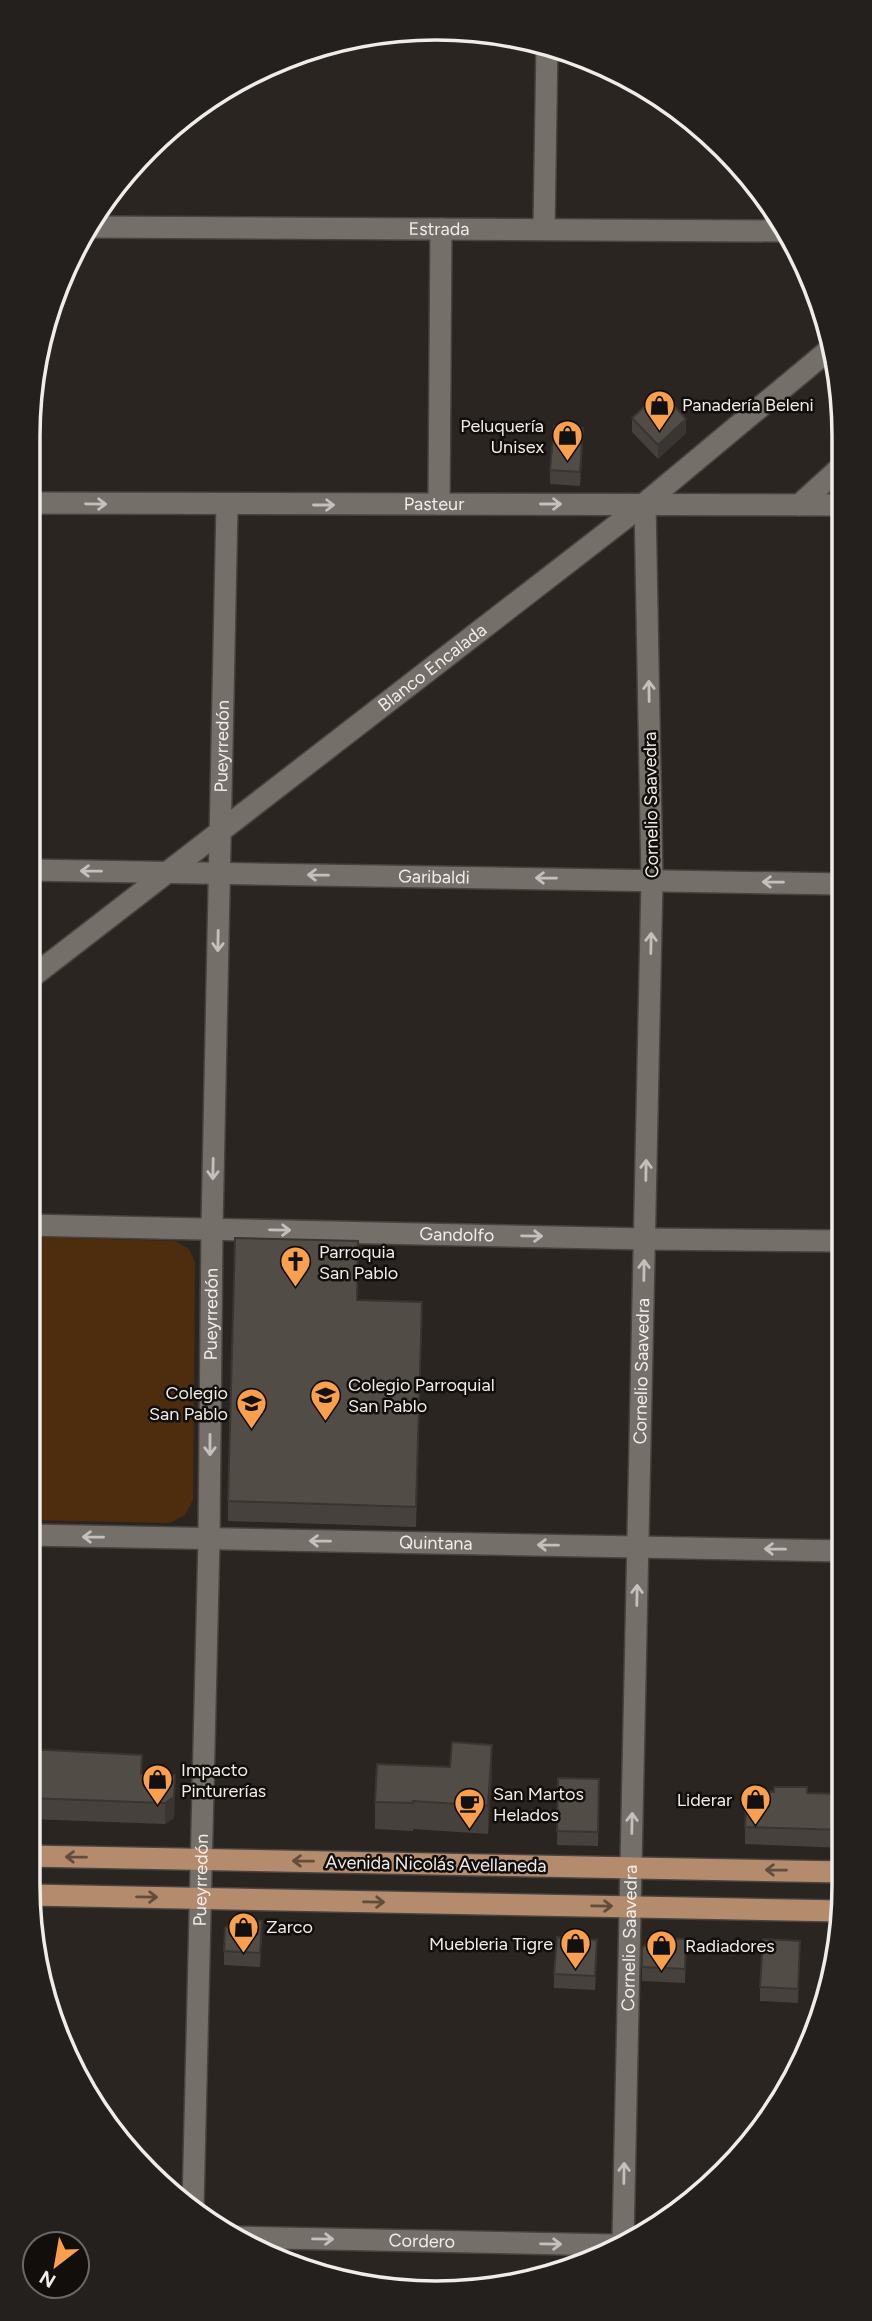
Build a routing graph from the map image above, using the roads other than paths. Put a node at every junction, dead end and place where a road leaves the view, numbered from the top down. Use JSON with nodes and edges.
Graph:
{"nodes":[{"id":1,"x":547,"y":56,"type":"edge"},
{"id":2,"x":100,"y":227,"type":"edge"},
{"id":3,"x":441,"y":229,"type":"junction"},
{"id":4,"x":544,"y":229,"type":"junction"},
{"id":5,"x":774,"y":231,"type":"edge"},
{"id":6,"x":823,"y":355,"type":"edge"},
{"id":7,"x":832,"y":475,"type":"edge"},
{"id":8,"x":40,"y":503,"type":"edge"},
{"id":9,"x":645,"y":503,"type":"junction"},
{"id":10,"x":439,"y":504,"type":"junction"},
{"id":11,"x":226,"y":505,"type":"junction"},
{"id":12,"x":799,"y":505,"type":"junction"},
{"id":13,"x":832,"y":505,"type":"edge"},
{"id":14,"x":220,"y":833,"type":"junction"},
{"id":15,"x":40,"y":870,"type":"edge"},
{"id":16,"x":169,"y":872,"type":"junction"},
{"id":17,"x":219,"y":873,"type":"junction"},
{"id":18,"x":652,"y":880,"type":"junction"},
{"id":19,"x":832,"y":884,"type":"edge"},
{"id":20,"x":40,"y":971,"type":"edge"},
{"id":21,"x":40,"y":1225,"type":"edge"},
{"id":22,"x":212,"y":1228,"type":"junction"},
{"id":23,"x":645,"y":1239,"type":"junction"},
{"id":24,"x":832,"y":1241,"type":"edge"},
{"id":25,"x":40,"y":1535,"type":"edge"},
{"id":26,"x":209,"y":1539,"type":"junction"},
{"id":27,"x":638,"y":1547,"type":"junction"},
{"id":28,"x":832,"y":1550,"type":"edge"},
{"id":29,"x":40,"y":1856,"type":"edge"},
{"id":30,"x":202,"y":1858,"type":"junction"},
{"id":31,"x":631,"y":1868,"type":"junction"},
{"id":32,"x":832,"y":1871,"type":"edge"},
{"id":33,"x":40,"y":1895,"type":"edge"},
{"id":34,"x":201,"y":1899,"type":"junction"},
{"id":35,"x":630,"y":1907,"type":"junction"},
{"id":36,"x":831,"y":1911,"type":"edge"},
{"id":37,"x":193,"y":2198,"type":"edge"},
{"id":38,"x":623,"y":2234,"type":"edge"},
{"id":39,"x":256,"y":2238,"type":"edge"},
{"id":40,"x":601,"y":2245,"type":"edge"}],
"edges":[{"from":1,"to":4,"type":"street"},
{"from":2,"to":3,"type":"street","name":"Estrada"},
{"from":3,"to":4,"type":"street","name":"Estrada"},
{"from":3,"to":10,"type":"street"},
{"from":4,"to":5,"type":"street","name":"Estrada"},
{"from":6,"to":9,"type":"street","name":"Blanco Encalada"},
{"from":7,"to":12,"type":"street"},
{"from":8,"to":11,"type":"street","name":"Pasteur","one_way":true},
{"from":10,"to":9,"type":"street","name":"Pasteur","one_way":true},
{"from":9,"to":12,"type":"street","name":"Pasteur"},
{"from":9,"to":14,"type":"street","name":"Blanco Encalada"},
{"from":18,"to":9,"type":"street","name":"Cornelio Saavedra","one_way":true},
{"from":11,"to":10,"type":"street","name":"Pasteur","one_way":true},
{"from":11,"to":14,"type":"street","name":"Pueyrredón"},
{"from":12,"to":13,"type":"street","name":"Pasteur"},
{"from":14,"to":16,"type":"street","name":"Blanco Encalada"},
{"from":14,"to":17,"type":"street","name":"Pueyrredón"},
{"from":16,"to":15,"type":"street","name":"Garibaldi","one_way":true},
{"from":16,"to":17,"type":"street","name":"Garibaldi"},
{"from":16,"to":20,"type":"street","name":"Blanco Encalada"},
{"from":18,"to":17,"type":"street","name":"Garibaldi","one_way":true},
{"from":17,"to":22,"type":"street","name":"Pueyrredón","one_way":true},
{"from":19,"to":18,"type":"street","name":"Garibaldi","one_way":true},
{"from":23,"to":18,"type":"street","name":"Cornelio Saavedra","one_way":true},
{"from":21,"to":22,"type":"street","name":"Gandolfo"},
{"from":22,"to":23,"type":"street","name":"Gandolfo","one_way":true},
{"from":22,"to":26,"type":"street","name":"Pueyrredón","one_way":true},
{"from":23,"to":24,"type":"street","name":"Gandolfo"},
{"from":27,"to":23,"type":"street","name":"Cornelio Saavedra","one_way":true},
{"from":26,"to":25,"type":"street","name":"Quintana","one_way":true},
{"from":27,"to":26,"type":"street","name":"Quintana","one_way":true},
{"from":26,"to":30,"type":"street","name":"Pueyrredón"},
{"from":28,"to":27,"type":"street","name":"Quintana","one_way":true},
{"from":31,"to":27,"type":"street","name":"Cornelio Saavedra","one_way":true},
{"from":30,"to":29,"type":"main road","name":"Avenida Nicolás Avellaneda","one_way":true},
{"from":31,"to":30,"type":"main road","name":"Avenida Nicolás Avellaneda","one_way":true},
{"from":30,"to":34,"type":"street","name":"Pueyrredón"},
{"from":32,"to":31,"type":"main road","name":"Avenida Nicolás Avellaneda","one_way":true},
{"from":31,"to":35,"type":"street","name":"Cornelio Saavedra"},
{"from":33,"to":34,"type":"main road","one_way":true},
{"from":34,"to":35,"type":"main road","one_way":true},
{"from":34,"to":37,"type":"street","name":"Pueyrredón"},
{"from":35,"to":36,"type":"main road"},
{"from":38,"to":35,"type":"street","name":"Cornelio Saavedra","one_way":true},
{"from":39,"to":40,"type":"street","name":"Cordero","one_way":true}]}
